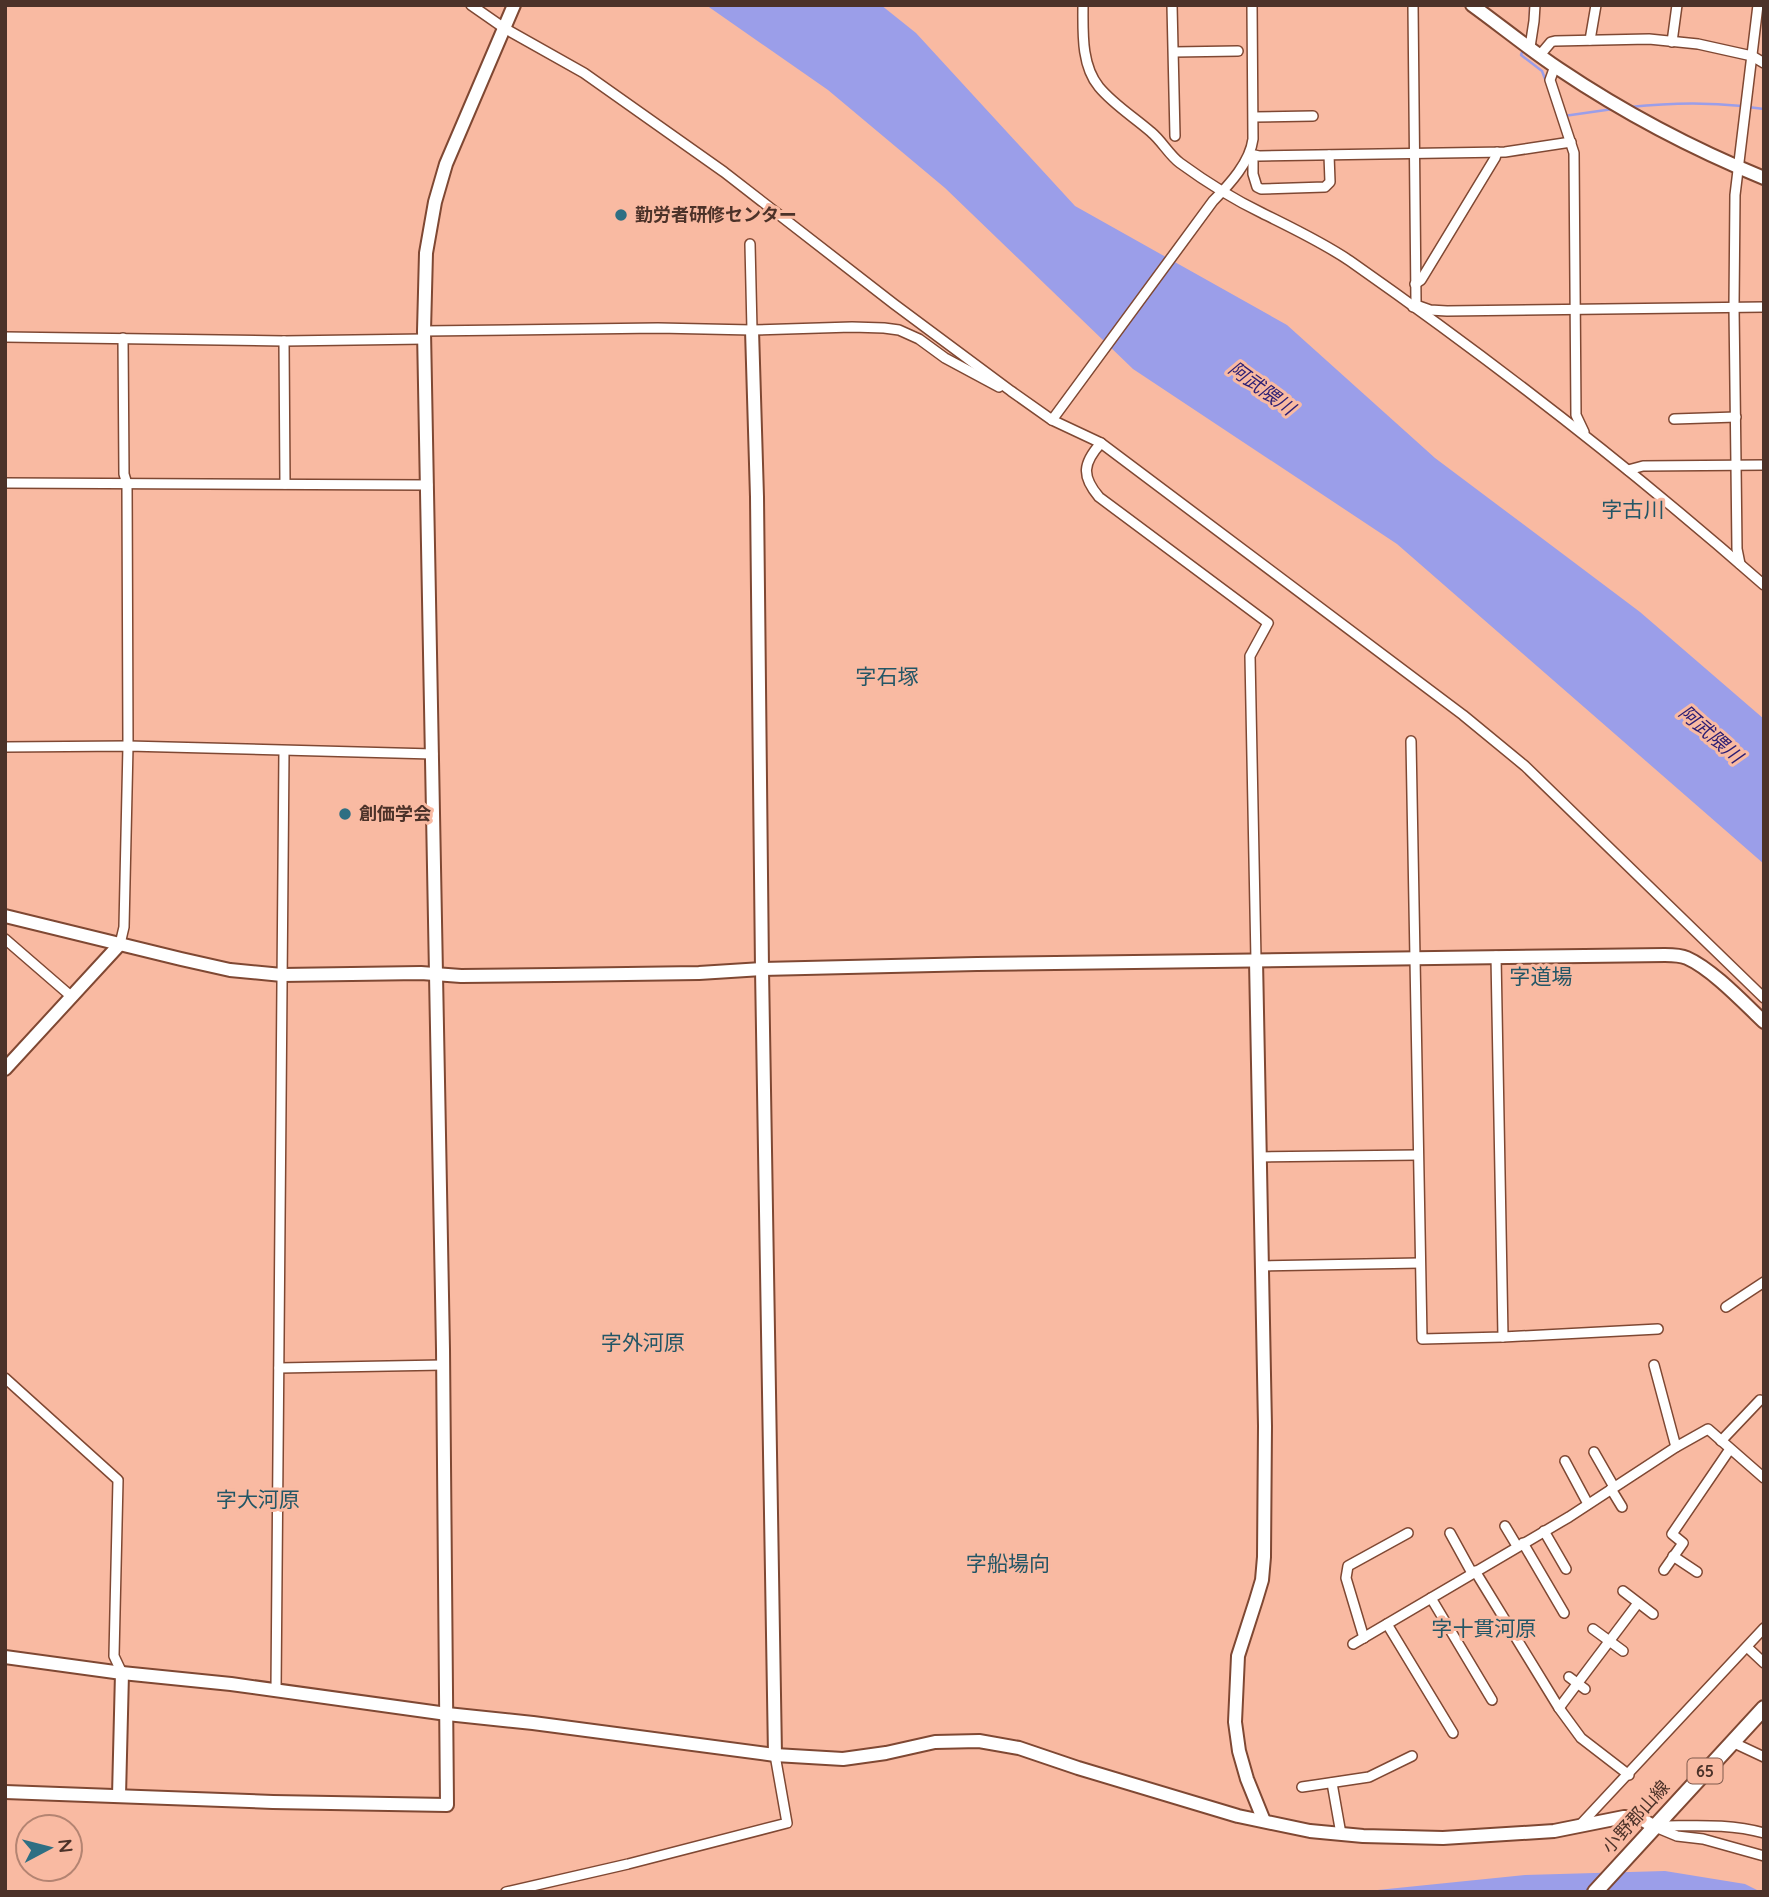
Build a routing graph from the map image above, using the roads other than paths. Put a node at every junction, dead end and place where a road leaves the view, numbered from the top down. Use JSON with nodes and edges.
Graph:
{"nodes":[{"id":1,"x":471,"y":5,"type":"edge"},
{"id":2,"x":514,"y":5,"type":"edge"},
{"id":3,"x":1083,"y":5,"type":"edge"},
{"id":4,"x":1172,"y":5,"type":"edge"},
{"id":5,"x":1252,"y":5,"type":"edge"},
{"id":6,"x":1413,"y":5,"type":"edge"},
{"id":7,"x":1472,"y":5,"type":"edge"},
{"id":8,"x":1535,"y":5,"type":"edge"},
{"id":9,"x":1596,"y":5,"type":"edge"},
{"id":10,"x":1677,"y":5,"type":"edge"},
{"id":11,"x":1758,"y":5,"type":"edge"},
{"id":12,"x":506,"y":23,"type":"junction"},
{"id":13,"x":1590,"y":40,"type":"junction"},
{"id":14,"x":1672,"y":41,"type":"junction"},
{"id":15,"x":1238,"y":51,"type":"dead end"},
{"id":16,"x":1535,"y":51,"type":"junction"},
{"id":17,"x":1174,"y":52,"type":"junction"},
{"id":18,"x":1752,"y":56,"type":"junction"},
{"id":19,"x":1764,"y":63,"type":"edge"},
{"id":20,"x":1555,"y":66,"type":"junction"},
{"id":21,"x":1313,"y":116,"type":"dead end"},
{"id":22,"x":1254,"y":117,"type":"junction"},
{"id":23,"x":1175,"y":136,"type":"dead end"},
{"id":24,"x":1571,"y":142,"type":"junction"},
{"id":25,"x":1497,"y":152,"type":"junction"},
{"id":26,"x":1415,"y":154,"type":"junction"},
{"id":27,"x":1251,"y":155,"type":"junction"},
{"id":28,"x":1329,"y":155,"type":"junction"},
{"id":29,"x":1739,"y":167,"type":"junction"},
{"id":30,"x":1764,"y":178,"type":"edge"},
{"id":31,"x":1222,"y":191,"type":"junction"},
{"id":32,"x":750,"y":244,"type":"dead end"},
{"id":33,"x":1415,"y":284,"type":"junction"},
{"id":34,"x":1414,"y":306,"type":"junction"},
{"id":35,"x":1734,"y":307,"type":"junction"},
{"id":36,"x":1764,"y":307,"type":"edge"},
{"id":37,"x":1576,"y":308,"type":"junction"},
{"id":38,"x":752,"y":330,"type":"junction"},
{"id":39,"x":425,"y":335,"type":"junction"},
{"id":40,"x":5,"y":337,"type":"edge"},
{"id":41,"x":123,"y":338,"type":"junction"},
{"id":42,"x":284,"y":341,"type":"junction"},
{"id":43,"x":1011,"y":391,"type":"junction"},
{"id":44,"x":1055,"y":416,"type":"junction"},
{"id":45,"x":1735,"y":417,"type":"junction"},
{"id":46,"x":1674,"y":419,"type":"dead end"},
{"id":47,"x":1584,"y":434,"type":"junction"},
{"id":48,"x":1101,"y":443,"type":"junction"},
{"id":49,"x":1736,"y":465,"type":"junction"},
{"id":50,"x":1764,"y":465,"type":"edge"},
{"id":51,"x":1629,"y":470,"type":"junction"},
{"id":52,"x":5,"y":484,"type":"edge"},
{"id":53,"x":127,"y":484,"type":"junction"},
{"id":54,"x":285,"y":484,"type":"junction"},
{"id":55,"x":428,"y":485,"type":"junction"},
{"id":56,"x":1740,"y":564,"type":"junction"},
{"id":57,"x":1764,"y":585,"type":"edge"},
{"id":58,"x":1411,"y":741,"type":"dead end"},
{"id":59,"x":128,"y":746,"type":"junction"},
{"id":60,"x":5,"y":747,"type":"edge"},
{"id":61,"x":284,"y":751,"type":"junction"},
{"id":62,"x":433,"y":754,"type":"junction"},
{"id":63,"x":5,"y":916,"type":"edge"},
{"id":64,"x":5,"y":939,"type":"edge"},
{"id":65,"x":120,"y":944,"type":"junction"},
{"id":66,"x":1496,"y":956,"type":"junction"},
{"id":67,"x":1415,"y":958,"type":"junction"},
{"id":68,"x":1256,"y":960,"type":"junction"},
{"id":69,"x":762,"y":969,"type":"junction"},
{"id":70,"x":282,"y":975,"type":"junction"},
{"id":71,"x":437,"y":975,"type":"junction"},
{"id":72,"x":72,"y":998,"type":"junction"},
{"id":73,"x":1764,"y":998,"type":"edge"},
{"id":74,"x":1764,"y":1022,"type":"edge"},
{"id":75,"x":5,"y":1069,"type":"edge"},
{"id":76,"x":1419,"y":1155,"type":"junction"},
{"id":77,"x":1260,"y":1157,"type":"junction"},
{"id":78,"x":1420,"y":1263,"type":"junction"},
{"id":79,"x":1261,"y":1266,"type":"junction"},
{"id":80,"x":1764,"y":1282,"type":"edge"},
{"id":81,"x":1726,"y":1307,"type":"dead end"},
{"id":82,"x":1658,"y":1329,"type":"dead end"},
{"id":83,"x":1503,"y":1337,"type":"junction"},
{"id":84,"x":1654,"y":1364,"type":"dead end"},
{"id":85,"x":443,"y":1365,"type":"junction"},
{"id":86,"x":279,"y":1368,"type":"junction"},
{"id":87,"x":5,"y":1378,"type":"edge"},
{"id":88,"x":1760,"y":1400,"type":"dead end"},
{"id":89,"x":1721,"y":1441,"type":"junction"},
{"id":90,"x":1676,"y":1447,"type":"junction"},
{"id":91,"x":1730,"y":1449,"type":"junction"},
{"id":92,"x":1594,"y":1452,"type":"dead end"},
{"id":93,"x":1565,"y":1461,"type":"dead end"},
{"id":94,"x":1764,"y":1478,"type":"edge"},
{"id":95,"x":1613,"y":1488,"type":"junction"},
{"id":96,"x":1588,"y":1504,"type":"junction"},
{"id":97,"x":1622,"y":1507,"type":"dead end"},
{"id":98,"x":1506,"y":1526,"type":"dead end"},
{"id":99,"x":1544,"y":1531,"type":"junction"},
{"id":100,"x":1408,"y":1533,"type":"dead end"},
{"id":101,"x":1450,"y":1533,"type":"dead end"},
{"id":102,"x":1520,"y":1545,"type":"junction"},
{"id":103,"x":1674,"y":1556,"type":"junction"},
{"id":104,"x":1566,"y":1569,"type":"dead end"},
{"id":105,"x":1664,"y":1570,"type":"dead end"},
{"id":106,"x":1474,"y":1572,"type":"junction"},
{"id":107,"x":1697,"y":1572,"type":"dead end"},
{"id":108,"x":1623,"y":1591,"type":"dead end"},
{"id":109,"x":1431,"y":1598,"type":"junction"},
{"id":110,"x":1638,"y":1603,"type":"junction"},
{"id":111,"x":1564,"y":1614,"type":"dead end"},
{"id":112,"x":1653,"y":1614,"type":"dead end"},
{"id":113,"x":1387,"y":1624,"type":"junction"},
{"id":114,"x":1593,"y":1629,"type":"dead end"},
{"id":115,"x":1764,"y":1629,"type":"edge"},
{"id":116,"x":1364,"y":1638,"type":"junction"},
{"id":117,"x":1610,"y":1641,"type":"junction"},
{"id":118,"x":1353,"y":1644,"type":"dead end"},
{"id":119,"x":1747,"y":1647,"type":"junction"},
{"id":120,"x":1623,"y":1651,"type":"dead end"},
{"id":121,"x":5,"y":1657,"type":"edge"},
{"id":122,"x":1764,"y":1663,"type":"edge"},
{"id":123,"x":122,"y":1673,"type":"junction"},
{"id":124,"x":1569,"y":1677,"type":"dead end"},
{"id":125,"x":1581,"y":1686,"type":"junction"},
{"id":126,"x":276,"y":1690,"type":"junction"},
{"id":127,"x":1492,"y":1700,"type":"dead end"},
{"id":128,"x":1559,"y":1708,"type":"junction"},
{"id":129,"x":1764,"y":1708,"type":"edge"},
{"id":130,"x":447,"y":1714,"type":"junction"},
{"id":131,"x":1453,"y":1733,"type":"dead end"},
{"id":132,"x":1732,"y":1742,"type":"junction"},
{"id":133,"x":775,"y":1755,"type":"junction"},
{"id":134,"x":1412,"y":1756,"type":"dead end"},
{"id":135,"x":1764,"y":1757,"type":"edge"},
{"id":136,"x":1629,"y":1775,"type":"junction"},
{"id":137,"x":1332,"y":1783,"type":"junction"},
{"id":138,"x":1302,"y":1787,"type":"dead end"},
{"id":139,"x":5,"y":1792,"type":"edge"},
{"id":140,"x":119,"y":1796,"type":"junction"},
{"id":141,"x":1264,"y":1821,"type":"junction"},
{"id":142,"x":1580,"y":1825,"type":"junction"},
{"id":143,"x":1650,"y":1830,"type":"junction"},
{"id":144,"x":1764,"y":1833,"type":"edge"},
{"id":145,"x":1341,"y":1834,"type":"junction"},
{"id":146,"x":1764,"y":1856,"type":"edge"},
{"id":147,"x":506,"y":1892,"type":"edge"},
{"id":148,"x":1595,"y":1892,"type":"edge"}],
"edges":[{"from":1,"to":12,"type":"street"},
{"from":2,"to":12,"type":"street"},
{"from":3,"to":31,"type":"street"},
{"from":4,"to":17,"type":"street"},
{"from":5,"to":22,"type":"street"},
{"from":6,"to":26,"type":"street"},
{"from":7,"to":16,"type":"street"},
{"from":8,"to":16,"type":"street"},
{"from":9,"to":13,"type":"street"},
{"from":10,"to":14,"type":"street"},
{"from":11,"to":18,"type":"street"},
{"from":12,"to":39,"type":"street"},
{"from":12,"to":43,"type":"street"},
{"from":13,"to":14,"type":"street"},
{"from":13,"to":16,"type":"street"},
{"from":14,"to":18,"type":"street"},
{"from":15,"to":17,"type":"street"},
{"from":16,"to":20,"type":"street"},
{"from":17,"to":23,"type":"street"},
{"from":18,"to":19,"type":"street"},
{"from":18,"to":29,"type":"street"},
{"from":20,"to":24,"type":"street"},
{"from":20,"to":29,"type":"street"},
{"from":21,"to":22,"type":"street"},
{"from":22,"to":27,"type":"street"},
{"from":24,"to":25,"type":"street"},
{"from":24,"to":37,"type":"street"},
{"from":25,"to":26,"type":"street"},
{"from":25,"to":33,"type":"street"},
{"from":26,"to":28,"type":"street"},
{"from":26,"to":33,"type":"street"},
{"from":27,"to":28,"type":"street"},
{"from":27,"to":28,"type":"street"},
{"from":27,"to":31,"type":"street"},
{"from":29,"to":30,"type":"street"},
{"from":29,"to":35,"type":"street"},
{"from":31,"to":34,"type":"street"},
{"from":31,"to":44,"type":"street"},
{"from":32,"to":38,"type":"street"},
{"from":33,"to":34,"type":"street"},
{"from":34,"to":37,"type":"street"},
{"from":34,"to":47,"type":"street"},
{"from":35,"to":36,"type":"street"},
{"from":35,"to":37,"type":"street"},
{"from":35,"to":45,"type":"street"},
{"from":37,"to":47,"type":"street"},
{"from":38,"to":39,"type":"street"},
{"from":38,"to":43,"type":"street"},
{"from":38,"to":69,"type":"street"},
{"from":39,"to":42,"type":"street"},
{"from":39,"to":55,"type":"street"},
{"from":40,"to":41,"type":"street"},
{"from":41,"to":42,"type":"street"},
{"from":41,"to":53,"type":"street"},
{"from":42,"to":54,"type":"street"},
{"from":43,"to":44,"type":"street"},
{"from":44,"to":48,"type":"street"},
{"from":45,"to":46,"type":"street"},
{"from":45,"to":49,"type":"street"},
{"from":47,"to":51,"type":"street"},
{"from":48,"to":68,"type":"street"},
{"from":48,"to":73,"type":"street"},
{"from":49,"to":50,"type":"street"},
{"from":49,"to":51,"type":"street"},
{"from":49,"to":56,"type":"street"},
{"from":51,"to":56,"type":"street"},
{"from":52,"to":53,"type":"street"},
{"from":53,"to":54,"type":"street"},
{"from":53,"to":59,"type":"street"},
{"from":54,"to":55,"type":"street"},
{"from":55,"to":62,"type":"street"},
{"from":56,"to":57,"type":"street"},
{"from":58,"to":67,"type":"street"},
{"from":59,"to":60,"type":"street"},
{"from":59,"to":61,"type":"street"},
{"from":59,"to":65,"type":"street"},
{"from":61,"to":62,"type":"street"},
{"from":61,"to":70,"type":"street"},
{"from":62,"to":71,"type":"street"},
{"from":63,"to":65,"type":"street"},
{"from":64,"to":72,"type":"street"},
{"from":65,"to":70,"type":"street"},
{"from":65,"to":72,"type":"street"},
{"from":66,"to":67,"type":"street"},
{"from":66,"to":74,"type":"street"},
{"from":66,"to":83,"type":"street"},
{"from":67,"to":68,"type":"street"},
{"from":67,"to":76,"type":"street"},
{"from":68,"to":69,"type":"street"},
{"from":68,"to":77,"type":"street"},
{"from":69,"to":71,"type":"street"},
{"from":69,"to":133,"type":"street"},
{"from":70,"to":71,"type":"street"},
{"from":70,"to":86,"type":"street"},
{"from":71,"to":85,"type":"street"},
{"from":72,"to":75,"type":"street"},
{"from":76,"to":77,"type":"street"},
{"from":76,"to":78,"type":"street"},
{"from":77,"to":79,"type":"street"},
{"from":78,"to":79,"type":"street"},
{"from":78,"to":83,"type":"street"},
{"from":79,"to":141,"type":"street"},
{"from":80,"to":81,"type":"street"},
{"from":82,"to":83,"type":"street"},
{"from":84,"to":90,"type":"street"},
{"from":85,"to":86,"type":"street"},
{"from":85,"to":130,"type":"street"},
{"from":86,"to":126,"type":"street"},
{"from":87,"to":123,"type":"street"},
{"from":88,"to":89,"type":"street"},
{"from":89,"to":90,"type":"street"},
{"from":89,"to":91,"type":"street"},
{"from":90,"to":95,"type":"street"},
{"from":91,"to":94,"type":"street"},
{"from":91,"to":103,"type":"street"},
{"from":92,"to":95,"type":"street"},
{"from":93,"to":96,"type":"street"},
{"from":95,"to":96,"type":"street"},
{"from":95,"to":97,"type":"street"},
{"from":96,"to":99,"type":"street"},
{"from":98,"to":102,"type":"street"},
{"from":99,"to":102,"type":"street"},
{"from":99,"to":104,"type":"street"},
{"from":100,"to":116,"type":"street"},
{"from":101,"to":106,"type":"street"},
{"from":102,"to":106,"type":"street"},
{"from":102,"to":111,"type":"street"},
{"from":103,"to":105,"type":"street"},
{"from":103,"to":107,"type":"street"},
{"from":106,"to":109,"type":"street"},
{"from":106,"to":128,"type":"street"},
{"from":108,"to":110,"type":"street"},
{"from":109,"to":113,"type":"street"},
{"from":109,"to":127,"type":"street"},
{"from":110,"to":112,"type":"street"},
{"from":110,"to":117,"type":"street"},
{"from":113,"to":116,"type":"street"},
{"from":113,"to":131,"type":"street"},
{"from":114,"to":117,"type":"street"},
{"from":115,"to":119,"type":"street"},
{"from":116,"to":118,"type":"street"},
{"from":117,"to":120,"type":"street"},
{"from":117,"to":125,"type":"street"},
{"from":119,"to":122,"type":"street"},
{"from":119,"to":136,"type":"street"},
{"from":121,"to":123,"type":"street"},
{"from":123,"to":126,"type":"street"},
{"from":123,"to":140,"type":"street"},
{"from":124,"to":125,"type":"street"},
{"from":125,"to":128,"type":"street"},
{"from":126,"to":130,"type":"street"},
{"from":128,"to":136,"type":"street"},
{"from":129,"to":132,"type":"main road","name":"小野郡山線","number":"65"},
{"from":130,"to":133,"type":"street"},
{"from":130,"to":140,"type":"street"},
{"from":132,"to":135,"type":"street"},
{"from":132,"to":143,"type":"main road","name":"小野郡山線","number":"65"},
{"from":133,"to":141,"type":"street"},
{"from":133,"to":147,"type":"street"},
{"from":134,"to":137,"type":"street"},
{"from":136,"to":142,"type":"street"},
{"from":137,"to":138,"type":"street"},
{"from":137,"to":145,"type":"street"},
{"from":139,"to":140,"type":"street"},
{"from":141,"to":145,"type":"street"},
{"from":142,"to":143,"type":"street"},
{"from":142,"to":145,"type":"street"},
{"from":143,"to":144,"type":"street"},
{"from":143,"to":146,"type":"street"},
{"from":143,"to":148,"type":"main road","name":"小野郡山線","number":"65"}]}
